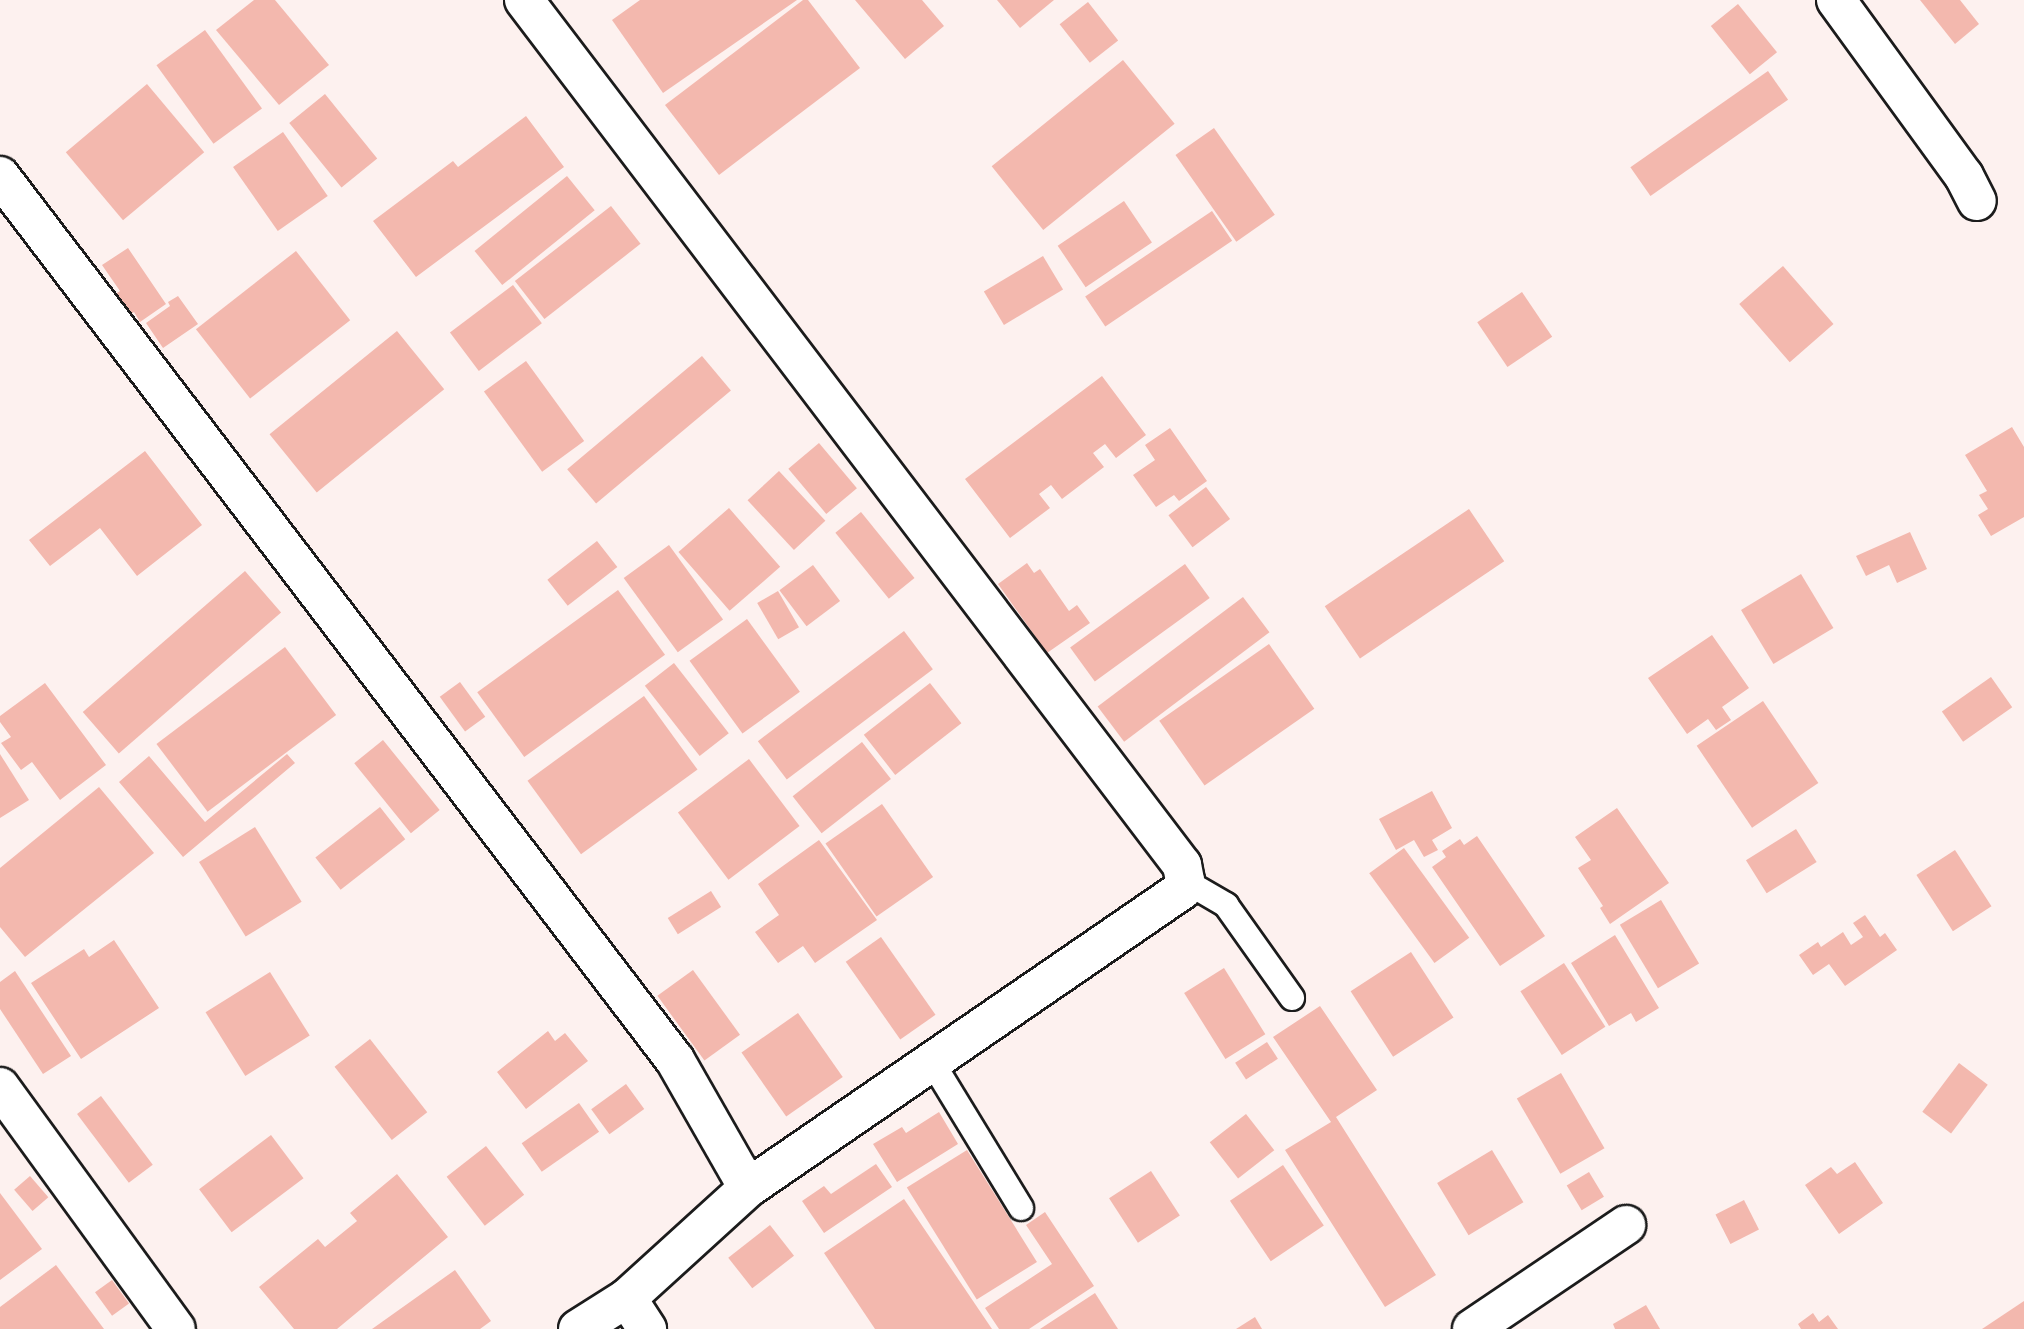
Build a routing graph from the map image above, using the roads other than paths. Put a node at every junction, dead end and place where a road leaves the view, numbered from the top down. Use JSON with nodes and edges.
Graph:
{"nodes":[{"id":1,"x":524,"y":0,"type":"edge"},
{"id":2,"x":1836,"y":0,"type":"edge"},
{"id":3,"x":0,"y":176,"type":"edge"},
{"id":4,"x":1978,"y":201,"type":"dead end"},
{"id":5,"x":1185,"y":881,"type":"junction"},
{"id":6,"x":1292,"y":998,"type":"dead end"},
{"id":7,"x":932,"y":1062,"type":"junction"},
{"id":8,"x":0,"y":1087,"type":"edge"},
{"id":9,"x":748,"y":1188,"type":"junction"},
{"id":10,"x":1021,"y":1208,"type":"dead end"},
{"id":11,"x":1626,"y":1224,"type":"dead end"},
{"id":12,"x":637,"y":1314,"type":"edge"},
{"id":13,"x":176,"y":1329,"type":"edge"},
{"id":14,"x":578,"y":1329,"type":"edge"},
{"id":15,"x":1472,"y":1329,"type":"edge"}],
"edges":[{"from":1,"to":5,"type":"street"},
{"from":2,"to":4,"type":"street"},
{"from":3,"to":9,"type":"street"},
{"from":5,"to":6,"type":"lane"},
{"from":5,"to":7,"type":"street"},
{"from":7,"to":9,"type":"street"},
{"from":7,"to":10,"type":"lane"},
{"from":8,"to":13,"type":"street"},
{"from":9,"to":12,"type":"street"},
{"from":11,"to":15,"type":"street"},
{"from":12,"to":14,"type":"street"}]}
